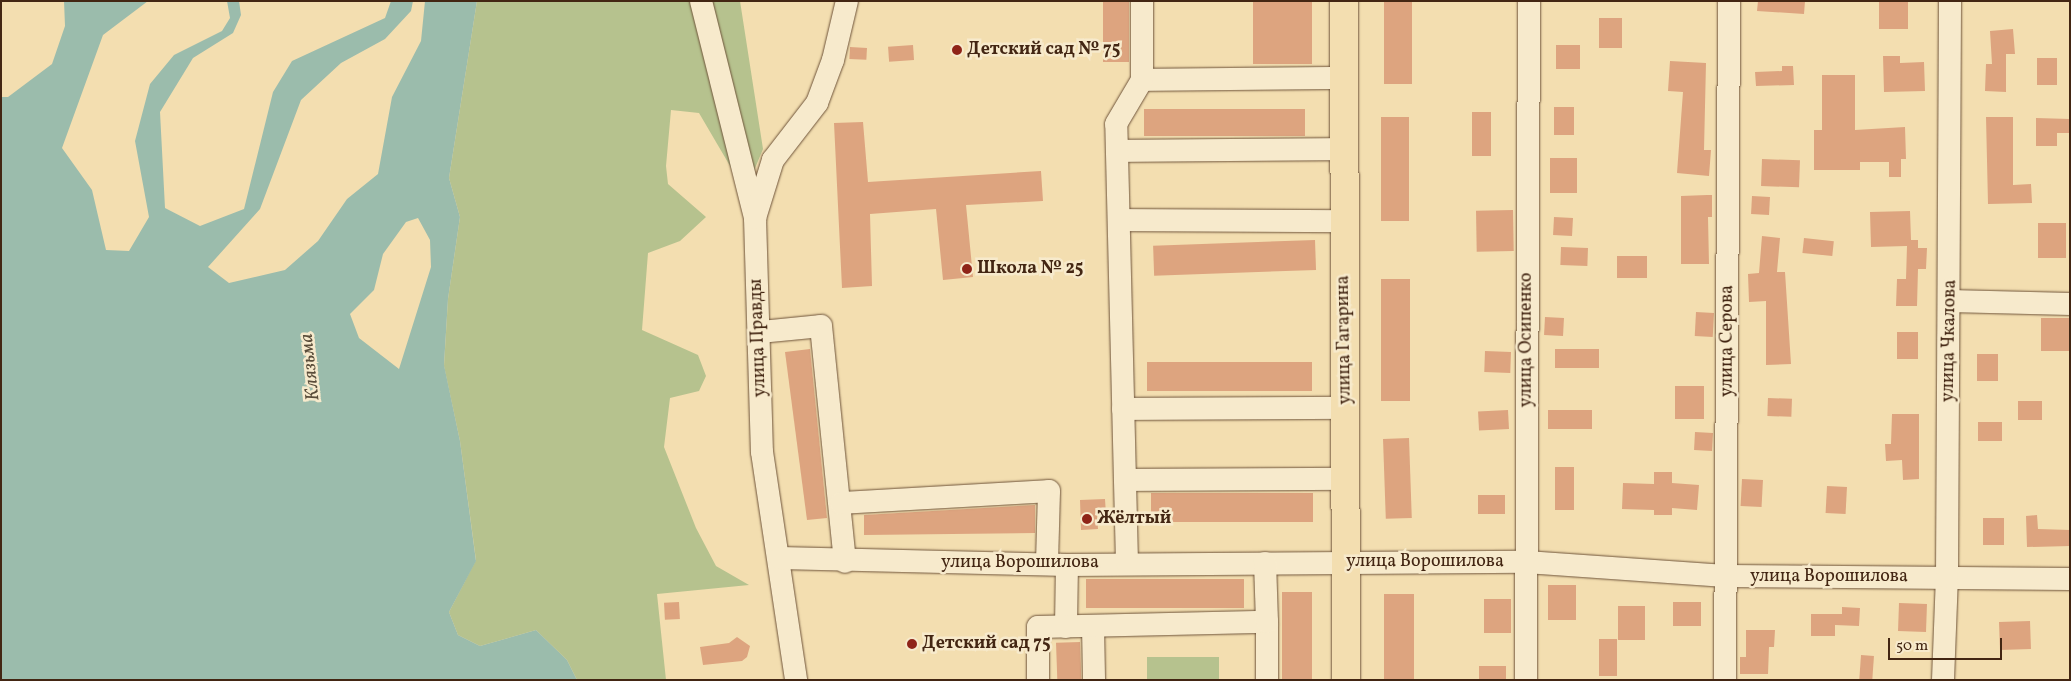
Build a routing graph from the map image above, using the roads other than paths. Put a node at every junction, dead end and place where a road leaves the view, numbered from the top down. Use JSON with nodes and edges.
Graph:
{"nodes":[{"id":1,"x":701,"y":1,"type":"edge"},
{"id":2,"x":847,"y":1,"type":"edge"},
{"id":3,"x":1142,"y":1,"type":"edge"},
{"id":4,"x":1344,"y":1,"type":"edge"},
{"id":5,"x":1529,"y":1,"type":"edge"},
{"id":6,"x":1729,"y":1,"type":"edge"},
{"id":7,"x":1950,"y":1,"type":"edge"},
{"id":8,"x":1344,"y":78,"type":"junction"},
{"id":9,"x":1142,"y":80,"type":"junction"},
{"id":10,"x":1343,"y":149,"type":"junction"},
{"id":11,"x":1118,"y":151,"type":"junction"},
{"id":12,"x":755,"y":218,"type":"junction"},
{"id":13,"x":1119,"y":220,"type":"junction"},
{"id":14,"x":1343,"y":221,"type":"junction"},
{"id":15,"x":1950,"y":301,"type":"junction"},
{"id":16,"x":2070,"y":304,"type":"edge"},
{"id":17,"x":760,"y":332,"type":"junction"},
{"id":18,"x":1347,"y":408,"type":"junction"},
{"id":19,"x":1123,"y":409,"type":"junction"},
{"id":20,"x":1346,"y":479,"type":"junction"},
{"id":21,"x":1125,"y":480,"type":"junction"},
{"id":22,"x":841,"y":503,"type":"junction"},
{"id":23,"x":780,"y":558,"type":"junction"},
{"id":24,"x":845,"y":562,"type":"junction"},
{"id":25,"x":1526,"y":562,"type":"junction"},
{"id":26,"x":1127,"y":563,"type":"junction"},
{"id":27,"x":1265,"y":563,"type":"junction"},
{"id":28,"x":1346,"y":563,"type":"junction"},
{"id":29,"x":1057,"y":564,"type":"junction"},
{"id":30,"x":1726,"y":576,"type":"junction"},
{"id":31,"x":1948,"y":577,"type":"junction"},
{"id":32,"x":2070,"y":579,"type":"edge"},
{"id":33,"x":1267,"y":622,"type":"junction"},
{"id":34,"x":1093,"y":626,"type":"junction"},
{"id":35,"x":1066,"y":627,"type":"junction"},
{"id":36,"x":796,"y":680,"type":"edge"},
{"id":37,"x":1038,"y":680,"type":"edge"},
{"id":38,"x":1094,"y":680,"type":"edge"},
{"id":39,"x":1267,"y":680,"type":"edge"},
{"id":40,"x":1346,"y":680,"type":"edge"},
{"id":41,"x":1526,"y":680,"type":"edge"},
{"id":42,"x":1725,"y":680,"type":"edge"},
{"id":43,"x":1943,"y":680,"type":"edge"}],
"edges":[{"from":1,"to":12,"type":"street","name":"улица Правды"},
{"from":2,"to":12,"type":"street"},
{"from":3,"to":9,"type":"street"},
{"from":4,"to":8,"type":"main road","name":"улица Гагарина"},
{"from":5,"to":25,"type":"street","name":"улица Осипенко"},
{"from":6,"to":30,"type":"street","name":"улица Серова"},
{"from":7,"to":15,"type":"street","name":"улица Чкалова"},
{"from":8,"to":9,"type":"street"},
{"from":8,"to":10,"type":"main road","name":"улица Гагарина"},
{"from":9,"to":11,"type":"street"},
{"from":10,"to":11,"type":"street"},
{"from":10,"to":14,"type":"main road","name":"улица Гагарина"},
{"from":11,"to":13,"type":"street"},
{"from":12,"to":17,"type":"street","name":"улица Правды"},
{"from":13,"to":14,"type":"street"},
{"from":13,"to":19,"type":"street"},
{"from":14,"to":18,"type":"main road","name":"улица Гагарина"},
{"from":15,"to":16,"type":"street"},
{"from":15,"to":31,"type":"street","name":"улица Чкалова"},
{"from":17,"to":22,"type":"street"},
{"from":17,"to":23,"type":"street","name":"улица Правды"},
{"from":18,"to":19,"type":"street"},
{"from":18,"to":20,"type":"main road","name":"улица Гагарина"},
{"from":19,"to":21,"type":"street"},
{"from":20,"to":21,"type":"street"},
{"from":20,"to":28,"type":"main road","name":"улица Гагарина"},
{"from":21,"to":26,"type":"street"},
{"from":22,"to":24,"type":"street"},
{"from":22,"to":29,"type":"street"},
{"from":23,"to":24,"type":"street","name":"улица Ворошилова"},
{"from":23,"to":36,"type":"street","name":"улица Правды"},
{"from":24,"to":29,"type":"street","name":"улица Ворошилова"},
{"from":25,"to":28,"type":"street","name":"улица Ворошилова"},
{"from":25,"to":30,"type":"street","name":"улица Ворошилова"},
{"from":25,"to":41,"type":"street","name":"улица Осипенко"},
{"from":26,"to":27,"type":"street","name":"улица Ворошилова"},
{"from":26,"to":29,"type":"street","name":"улица Ворошилова"},
{"from":27,"to":28,"type":"street","name":"улица Ворошилова"},
{"from":27,"to":33,"type":"street"},
{"from":28,"to":40,"type":"main road","name":"улица Гагарина"},
{"from":29,"to":35,"type":"street"},
{"from":30,"to":31,"type":"street","name":"улица Ворошилова"},
{"from":30,"to":42,"type":"street","name":"улица Серова"},
{"from":31,"to":32,"type":"street","name":"улица Ворошилова"},
{"from":31,"to":43,"type":"street","name":"улица Чкалова"},
{"from":33,"to":34,"type":"street"},
{"from":33,"to":39,"type":"street"},
{"from":34,"to":35,"type":"street"},
{"from":34,"to":38,"type":"street"},
{"from":35,"to":37,"type":"street"}]}
